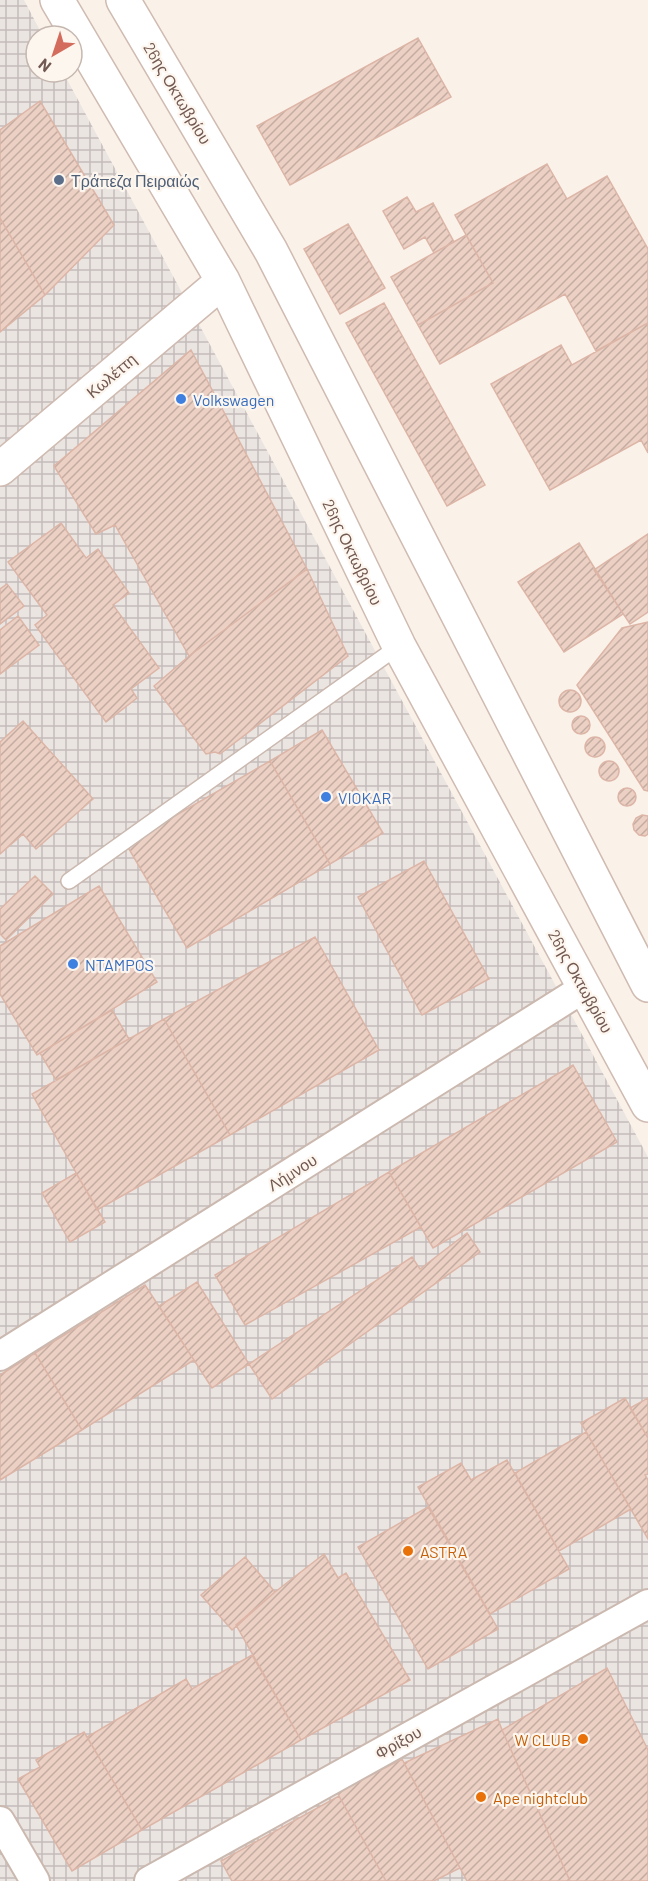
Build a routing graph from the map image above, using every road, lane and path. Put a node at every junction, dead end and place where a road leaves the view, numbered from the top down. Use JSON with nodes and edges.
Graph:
{"nodes":[{"id":1,"x":57,"y":0,"type":"edge"},
{"id":2,"x":123,"y":0,"type":"edge"},
{"id":3,"x":223,"y":281,"type":"junction"},
{"id":4,"x":0,"y":469,"type":"edge"},
{"id":5,"x":399,"y":646,"type":"junction"},
{"id":6,"x":69,"y":881,"type":"dead end"},
{"id":7,"x":648,"y":985,"type":"edge"},
{"id":8,"x":584,"y":988,"type":"junction"},
{"id":9,"x":648,"y":1105,"type":"edge"},
{"id":10,"x":0,"y":1356,"type":"edge"},
{"id":11,"x":648,"y":1604,"type":"edge"},
{"id":12,"x":0,"y":1821,"type":"edge"},
{"id":13,"x":35,"y":1881,"type":"edge"},
{"id":14,"x":149,"y":1881,"type":"edge"}],
"edges":[{"from":1,"to":3,"type":"main road","name":"26ης Οκτωβρίου"},
{"from":2,"to":7,"type":"main road","name":"26ης Οκτωβρίου"},
{"from":3,"to":4,"type":"main road","name":"Κωλέττη"},
{"from":3,"to":5,"type":"main road","name":"26ης Οκτωβρίου"},
{"from":5,"to":6,"type":"lane"},
{"from":5,"to":8,"type":"main road","name":"26ης Οκτωβρίου"},
{"from":8,"to":9,"type":"main road","name":"26ης Οκτωβρίου"},
{"from":8,"to":10,"type":"street","name":"Λήμνου"},
{"from":11,"to":14,"type":"street","name":"Φρίξου"},
{"from":12,"to":13,"type":"street"}]}
